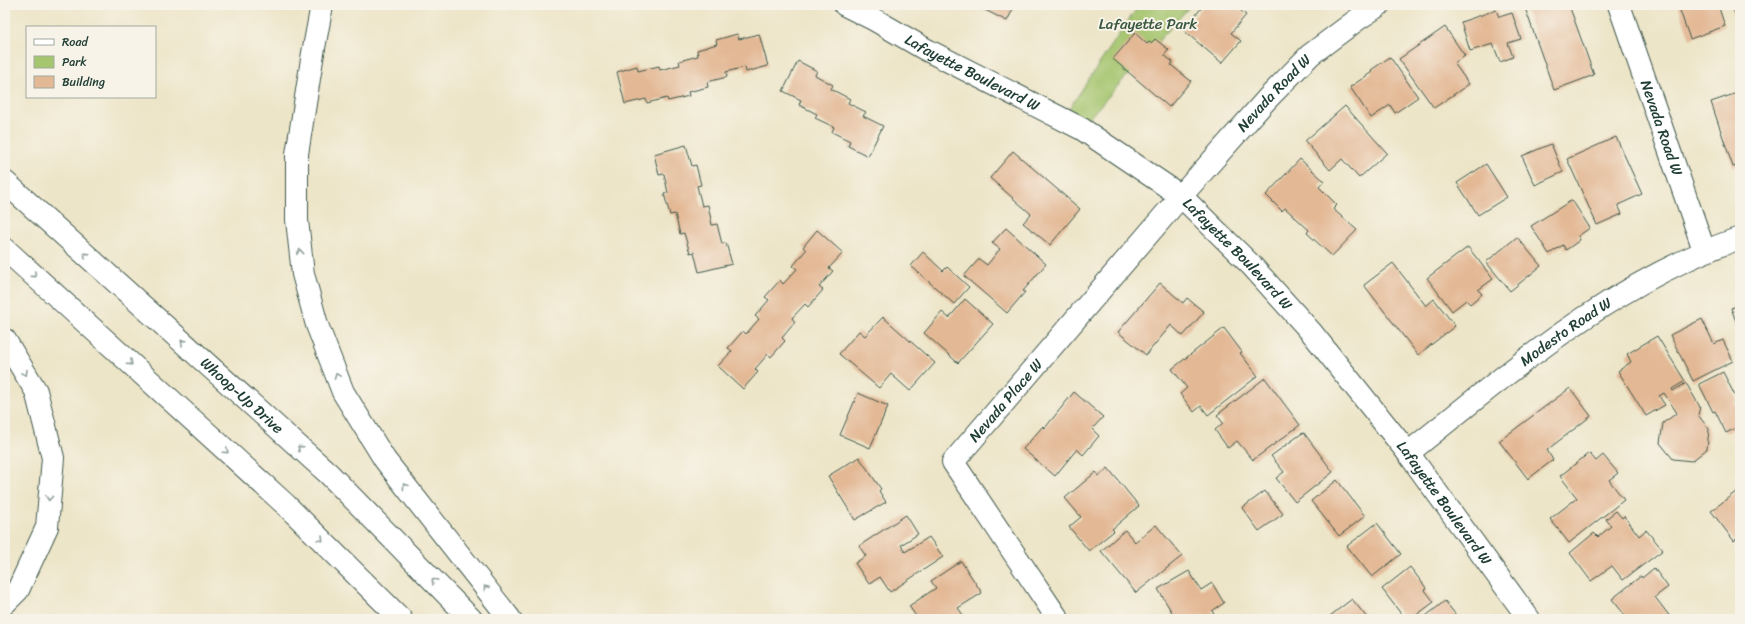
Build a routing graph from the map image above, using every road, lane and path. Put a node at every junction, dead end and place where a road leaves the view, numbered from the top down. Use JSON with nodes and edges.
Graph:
{"nodes":[{"id":1,"x":322,"y":5,"type":"edge"},
{"id":2,"x":845,"y":5,"type":"edge"},
{"id":3,"x":1379,"y":5,"type":"edge"},
{"id":4,"x":1619,"y":5,"type":"edge"},
{"id":5,"x":879,"y":12,"type":"edge"},
{"id":6,"x":5,"y":182,"type":"edge"},
{"id":7,"x":1181,"y":196,"type":"junction"},
{"id":8,"x":1740,"y":238,"type":"edge"},
{"id":9,"x":5,"y":249,"type":"edge"},
{"id":10,"x":1704,"y":250,"type":"junction"},
{"id":11,"x":5,"y":340,"type":"edge"},
{"id":12,"x":1408,"y":452,"type":"junction"},
{"id":13,"x":5,"y":603,"type":"edge"},
{"id":14,"x":401,"y":619,"type":"edge"},
{"id":15,"x":471,"y":619,"type":"edge"},
{"id":16,"x":510,"y":619,"type":"edge"},
{"id":17,"x":1058,"y":619,"type":"edge"},
{"id":18,"x":1528,"y":619,"type":"edge"}],
"edges":[{"from":16,"to":1,"type":"main road","one_way":true},
{"from":2,"to":5,"type":"main road","name":"Lafayette Boulevard W"},
{"from":3,"to":7,"type":"main road","name":"Nevada Road W"},
{"from":4,"to":10,"type":"main road","name":"Nevada Road W"},
{"from":5,"to":7,"type":"main road","name":"Lafayette Boulevard W"},
{"from":15,"to":6,"type":"main road","name":"Whoop-Up Drive","one_way":true},
{"from":7,"to":12,"type":"main road","name":"Lafayette Boulevard W"},
{"from":7,"to":17,"type":"main road","name":"Nevada Place W"},
{"from":8,"to":10,"type":"main road","name":"Modesto Road W"},
{"from":9,"to":14,"type":"main road","one_way":true},
{"from":10,"to":12,"type":"main road","name":"Modesto Road W"},
{"from":11,"to":13,"type":"main road","one_way":true},
{"from":12,"to":18,"type":"main road","name":"Lafayette Boulevard W"}]}
